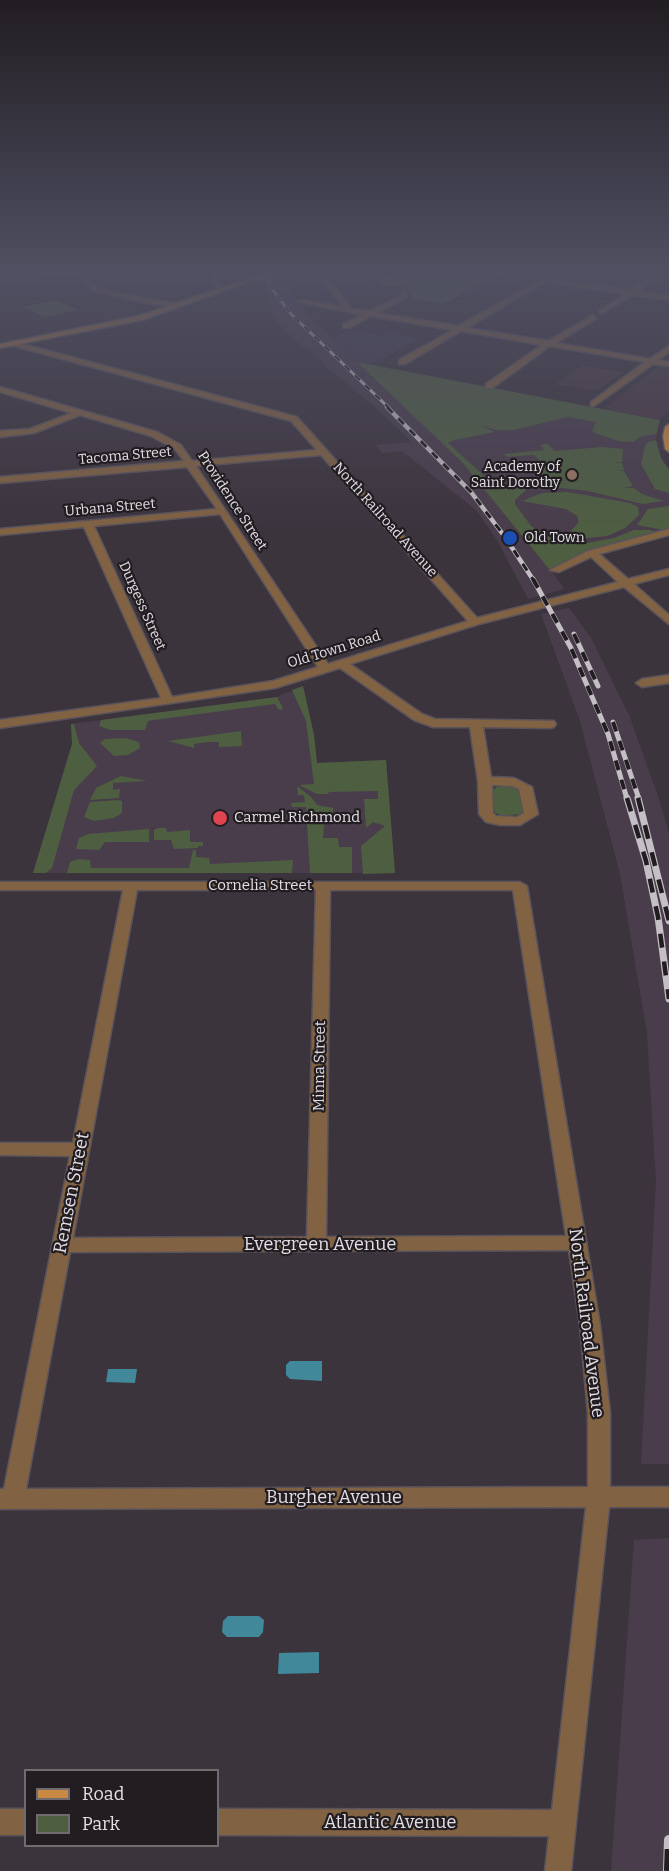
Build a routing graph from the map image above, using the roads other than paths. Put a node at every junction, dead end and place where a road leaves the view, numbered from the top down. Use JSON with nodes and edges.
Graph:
{"nodes":[{"id":1,"x":70,"y":358,"type":"edge"},
{"id":2,"x":408,"y":358,"type":"edge"},
{"id":3,"x":526,"y":358,"type":"edge"},
{"id":4,"x":635,"y":358,"type":"edge"},
{"id":5,"x":655,"y":358,"type":"edge"},
{"id":6,"x":651,"y":361,"type":"junction"},
{"id":7,"x":402,"y":362,"type":"dead end"},
{"id":8,"x":669,"y":364,"type":"edge"},
{"id":9,"x":489,"y":386,"type":"dead end"},
{"id":10,"x":0,"y":389,"type":"edge"},
{"id":11,"x":594,"y":404,"type":"dead end"},
{"id":12,"x":81,"y":412,"type":"junction"},
{"id":13,"x":669,"y":427,"type":"edge"},
{"id":14,"x":0,"y":434,"type":"edge"},
{"id":15,"x":669,"y":449,"type":"edge"},
{"id":16,"x":324,"y":452,"type":"junction"},
{"id":17,"x":190,"y":464,"type":"junction"},
{"id":18,"x":0,"y":480,"type":"edge"},
{"id":19,"x":223,"y":512,"type":"junction"},
{"id":20,"x":87,"y":524,"type":"junction"},
{"id":21,"x":0,"y":532,"type":"edge"},
{"id":22,"x":669,"y":532,"type":"edge"},
{"id":23,"x":592,"y":553,"type":"junction"},
{"id":24,"x":555,"y":570,"type":"dead end"},
{"id":25,"x":669,"y":572,"type":"edge"},
{"id":26,"x":628,"y":583,"type":"junction"},
{"id":27,"x":669,"y":621,"type":"edge"},
{"id":28,"x":475,"y":622,"type":"junction"},
{"id":29,"x":342,"y":664,"type":"junction"},
{"id":30,"x":325,"y":669,"type":"junction"},
{"id":31,"x":669,"y":679,"type":"edge"},
{"id":32,"x":642,"y":683,"type":"dead end"},
{"id":33,"x":168,"y":702,"type":"junction"},
{"id":34,"x":0,"y":724,"type":"edge"},
{"id":35,"x":476,"y":724,"type":"junction"},
{"id":36,"x":549,"y":724,"type":"dead end"},
{"id":37,"x":485,"y":781,"type":"dead end"},
{"id":38,"x":0,"y":886,"type":"edge"},
{"id":39,"x":131,"y":886,"type":"junction"},
{"id":40,"x":323,"y":886,"type":"junction"},
{"id":41,"x":520,"y":886,"type":"joint"},
{"id":42,"x":0,"y":1149,"type":"edge"},
{"id":43,"x":80,"y":1150,"type":"junction"},
{"id":44,"x":577,"y":1243,"type":"junction"},
{"id":45,"x":63,"y":1245,"type":"junction"},
{"id":46,"x":316,"y":1245,"type":"junction"},
{"id":47,"x":598,"y":1497,"type":"junction"},
{"id":48,"x":669,"y":1497,"type":"edge"},
{"id":49,"x":6,"y":1499,"type":"edge"},
{"id":50,"x":0,"y":1822,"type":"edge"},
{"id":51,"x":24,"y":1822,"type":"edge"},
{"id":52,"x":219,"y":1822,"type":"edge"},
{"id":53,"x":562,"y":1823,"type":"junction"},
{"id":54,"x":558,"y":1871,"type":"edge"}],
"edges":[{"from":1,"to":16,"type":"street","name":"North Railroad Avenue"},
{"from":2,"to":7,"type":"street"},
{"from":3,"to":9,"type":"street"},
{"from":4,"to":6,"type":"street"},
{"from":5,"to":6,"type":"street"},
{"from":6,"to":8,"type":"street"},
{"from":6,"to":11,"type":"street"},
{"from":10,"to":12,"type":"street","name":"Providence Street"},
{"from":12,"to":14,"type":"street"},
{"from":12,"to":17,"type":"street","name":"Providence Street"},
{"from":13,"to":15,"type":"main road"},
{"from":16,"to":17,"type":"street","name":"Tacoma Street"},
{"from":16,"to":28,"type":"street","name":"North Railroad Avenue"},
{"from":17,"to":18,"type":"street","name":"Tacoma Street"},
{"from":17,"to":19,"type":"street","name":"Providence Street"},
{"from":19,"to":20,"type":"street","name":"Urbana Street"},
{"from":19,"to":30,"type":"street","name":"Providence Street"},
{"from":20,"to":21,"type":"street","name":"Urbana Street"},
{"from":20,"to":33,"type":"street","name":"Durgess Street"},
{"from":22,"to":23,"type":"street"},
{"from":23,"to":24,"type":"street"},
{"from":23,"to":26,"type":"street"},
{"from":25,"to":26,"type":"street","name":"Old Town Road"},
{"from":26,"to":27,"type":"street"},
{"from":26,"to":28,"type":"street","name":"Old Town Road"},
{"from":28,"to":29,"type":"street","name":"Old Town Road"},
{"from":29,"to":30,"type":"street","name":"Old Town Road"},
{"from":29,"to":35,"type":"street"},
{"from":30,"to":33,"type":"street","name":"Old Town Road"},
{"from":31,"to":32,"type":"street"},
{"from":33,"to":34,"type":"street","name":"Old Town Road"},
{"from":35,"to":36,"type":"street"},
{"from":35,"to":37,"type":"street"},
{"from":38,"to":39,"type":"street","name":"Cornelia Street"},
{"from":39,"to":40,"type":"street","name":"Cornelia Street"},
{"from":39,"to":43,"type":"street","name":"Remsen Street"},
{"from":40,"to":41,"type":"street","name":"Cornelia Street"},
{"from":40,"to":46,"type":"street","name":"Minna Street"},
{"from":41,"to":44,"type":"street","name":"North Railroad Avenue"},
{"from":42,"to":43,"type":"street"},
{"from":43,"to":45,"type":"street","name":"Remsen Street"},
{"from":44,"to":46,"type":"street","name":"Evergreen Avenue"},
{"from":44,"to":47,"type":"street","name":"North Railroad Avenue"},
{"from":45,"to":46,"type":"street","name":"Evergreen Avenue"},
{"from":45,"to":49,"type":"street","name":"Remsen Street"},
{"from":47,"to":48,"type":"street","name":"Burgher Avenue"},
{"from":47,"to":49,"type":"street","name":"Burgher Avenue"},
{"from":47,"to":53,"type":"street","name":"North Railroad Avenue"},
{"from":50,"to":51,"type":"street"},
{"from":52,"to":53,"type":"street","name":"Atlantic Avenue"},
{"from":53,"to":54,"type":"street","name":"North Railroad Avenue"}]}
